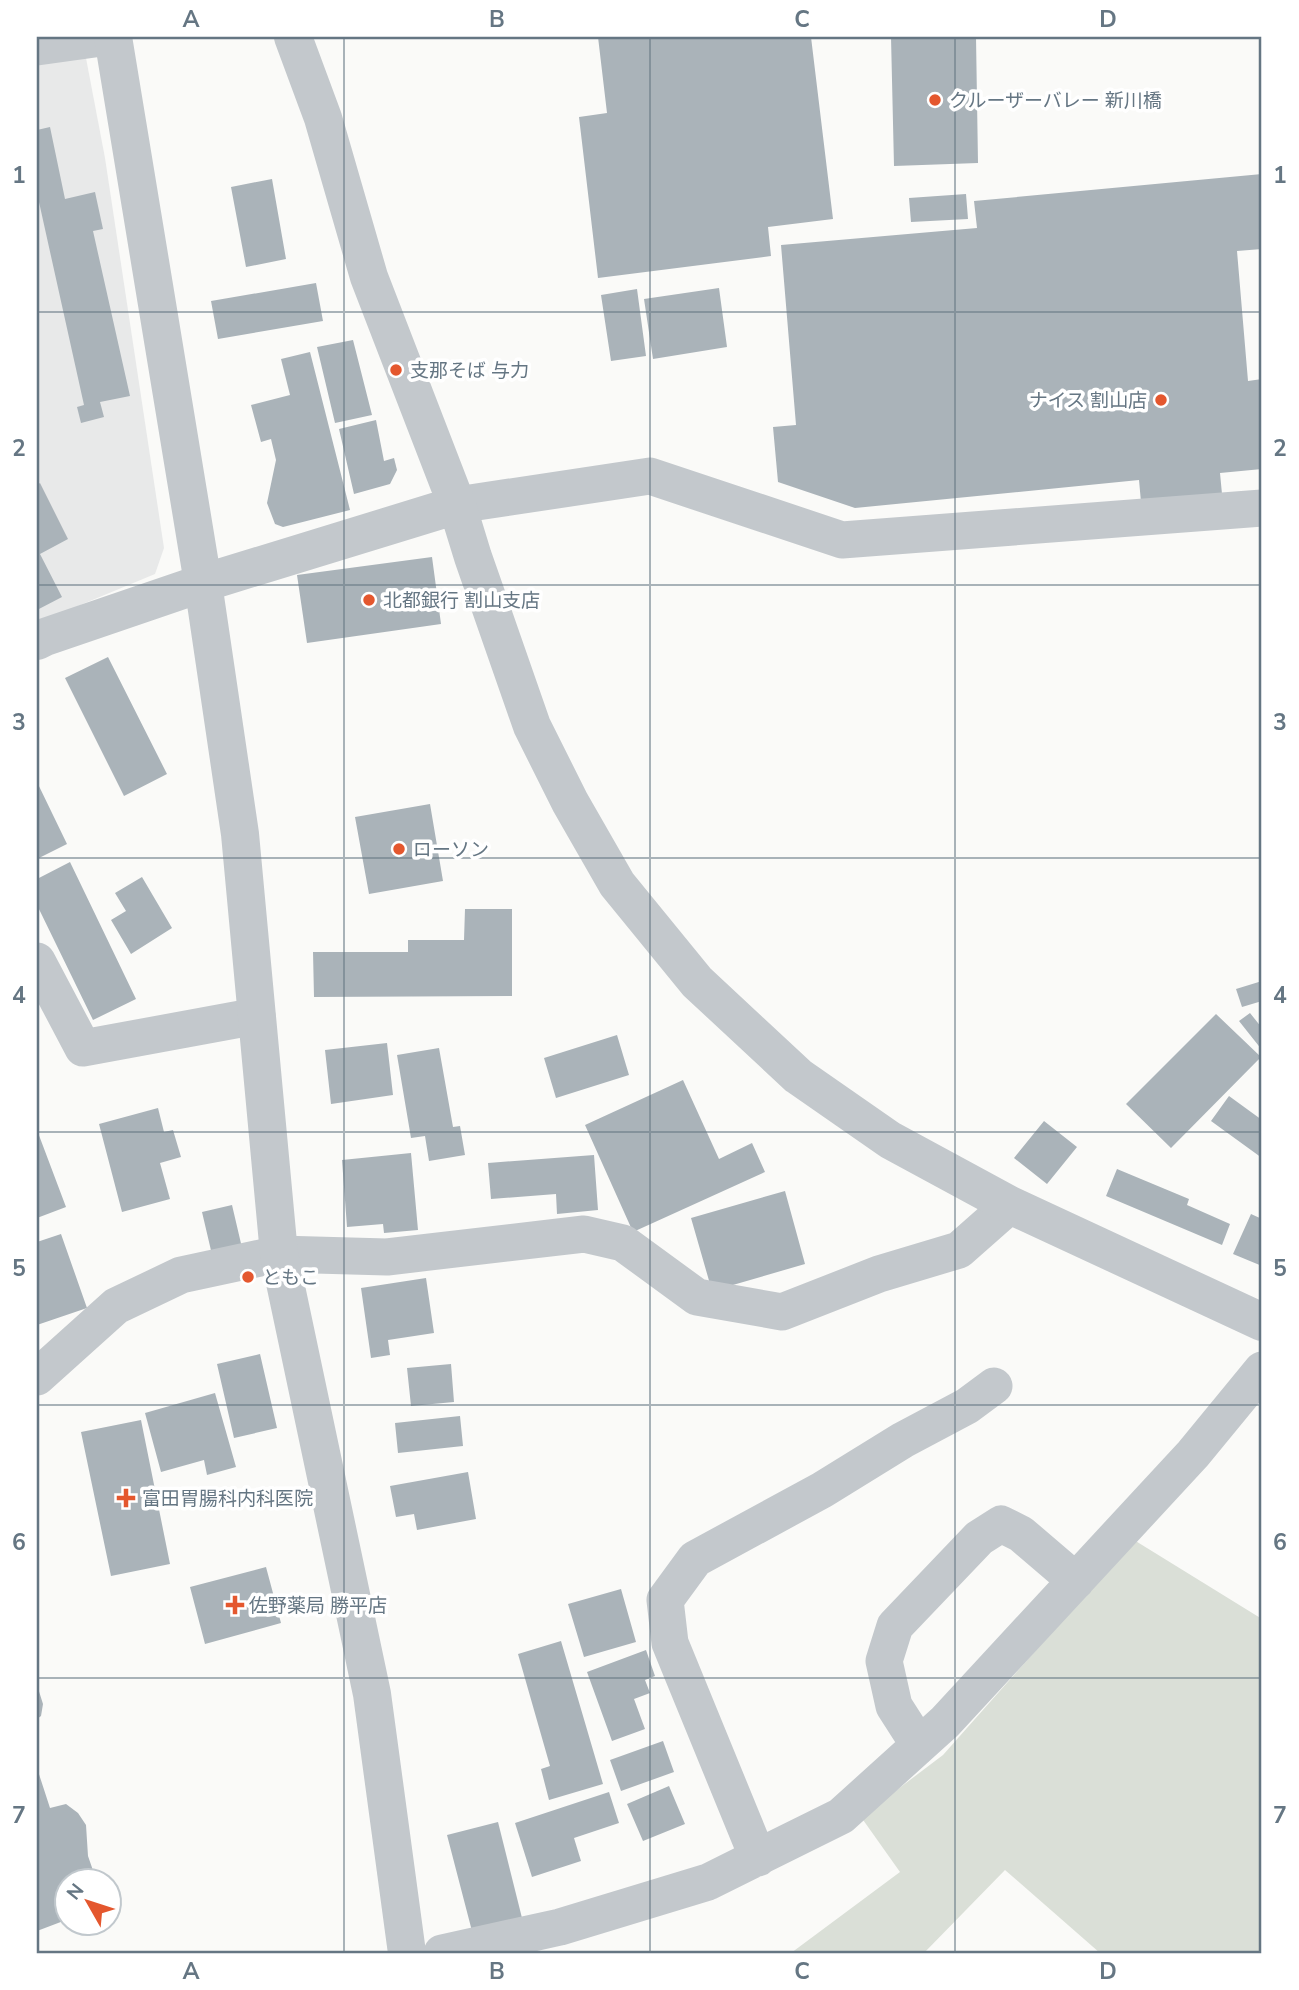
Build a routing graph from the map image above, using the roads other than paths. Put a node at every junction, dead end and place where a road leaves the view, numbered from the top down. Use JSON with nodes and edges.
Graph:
{"nodes":[{"id":1,"x":111,"y":37,"type":"edge"},
{"id":2,"x":293,"y":37,"type":"edge"},
{"id":3,"x":37,"y":47,"type":"edge"},
{"id":4,"x":457,"y":505,"type":"junction"},
{"id":5,"x":1262,"y":508,"type":"edge"},
{"id":6,"x":203,"y":583,"type":"junction"},
{"id":7,"x":37,"y":641,"type":"edge"},
{"id":8,"x":37,"y":961,"type":"edge"},
{"id":9,"x":257,"y":1016,"type":"junction"},
{"id":10,"x":1010,"y":1205,"type":"junction"},
{"id":11,"x":279,"y":1254,"type":"junction"},
{"id":12,"x":1262,"y":1322,"type":"edge"},
{"id":13,"x":1262,"y":1370,"type":"edge"},
{"id":14,"x":37,"y":1377,"type":"edge"},
{"id":15,"x":994,"y":1386,"type":"dead end"},
{"id":16,"x":1076,"y":1581,"type":"junction"},
{"id":17,"x":919,"y":1745,"type":"junction"},
{"id":18,"x":758,"y":1858,"type":"junction"},
{"id":19,"x":407,"y":1953,"type":"edge"},
{"id":20,"x":442,"y":1953,"type":"edge"}],
"edges":[{"from":1,"to":3,"type":"street"},
{"from":1,"to":6,"type":"street"},
{"from":2,"to":4,"type":"street"},
{"from":4,"to":5,"type":"street"},
{"from":4,"to":6,"type":"street"},
{"from":4,"to":10,"type":"street"},
{"from":6,"to":7,"type":"street"},
{"from":6,"to":9,"type":"street"},
{"from":8,"to":9,"type":"street"},
{"from":9,"to":11,"type":"street"},
{"from":10,"to":11,"type":"street"},
{"from":10,"to":12,"type":"street"},
{"from":11,"to":14,"type":"street"},
{"from":11,"to":19,"type":"street"},
{"from":13,"to":16,"type":"street"},
{"from":15,"to":18,"type":"street"},
{"from":16,"to":17,"type":"street"},
{"from":16,"to":17,"type":"street"},
{"from":17,"to":18,"type":"street"},
{"from":18,"to":20,"type":"street"}]}
